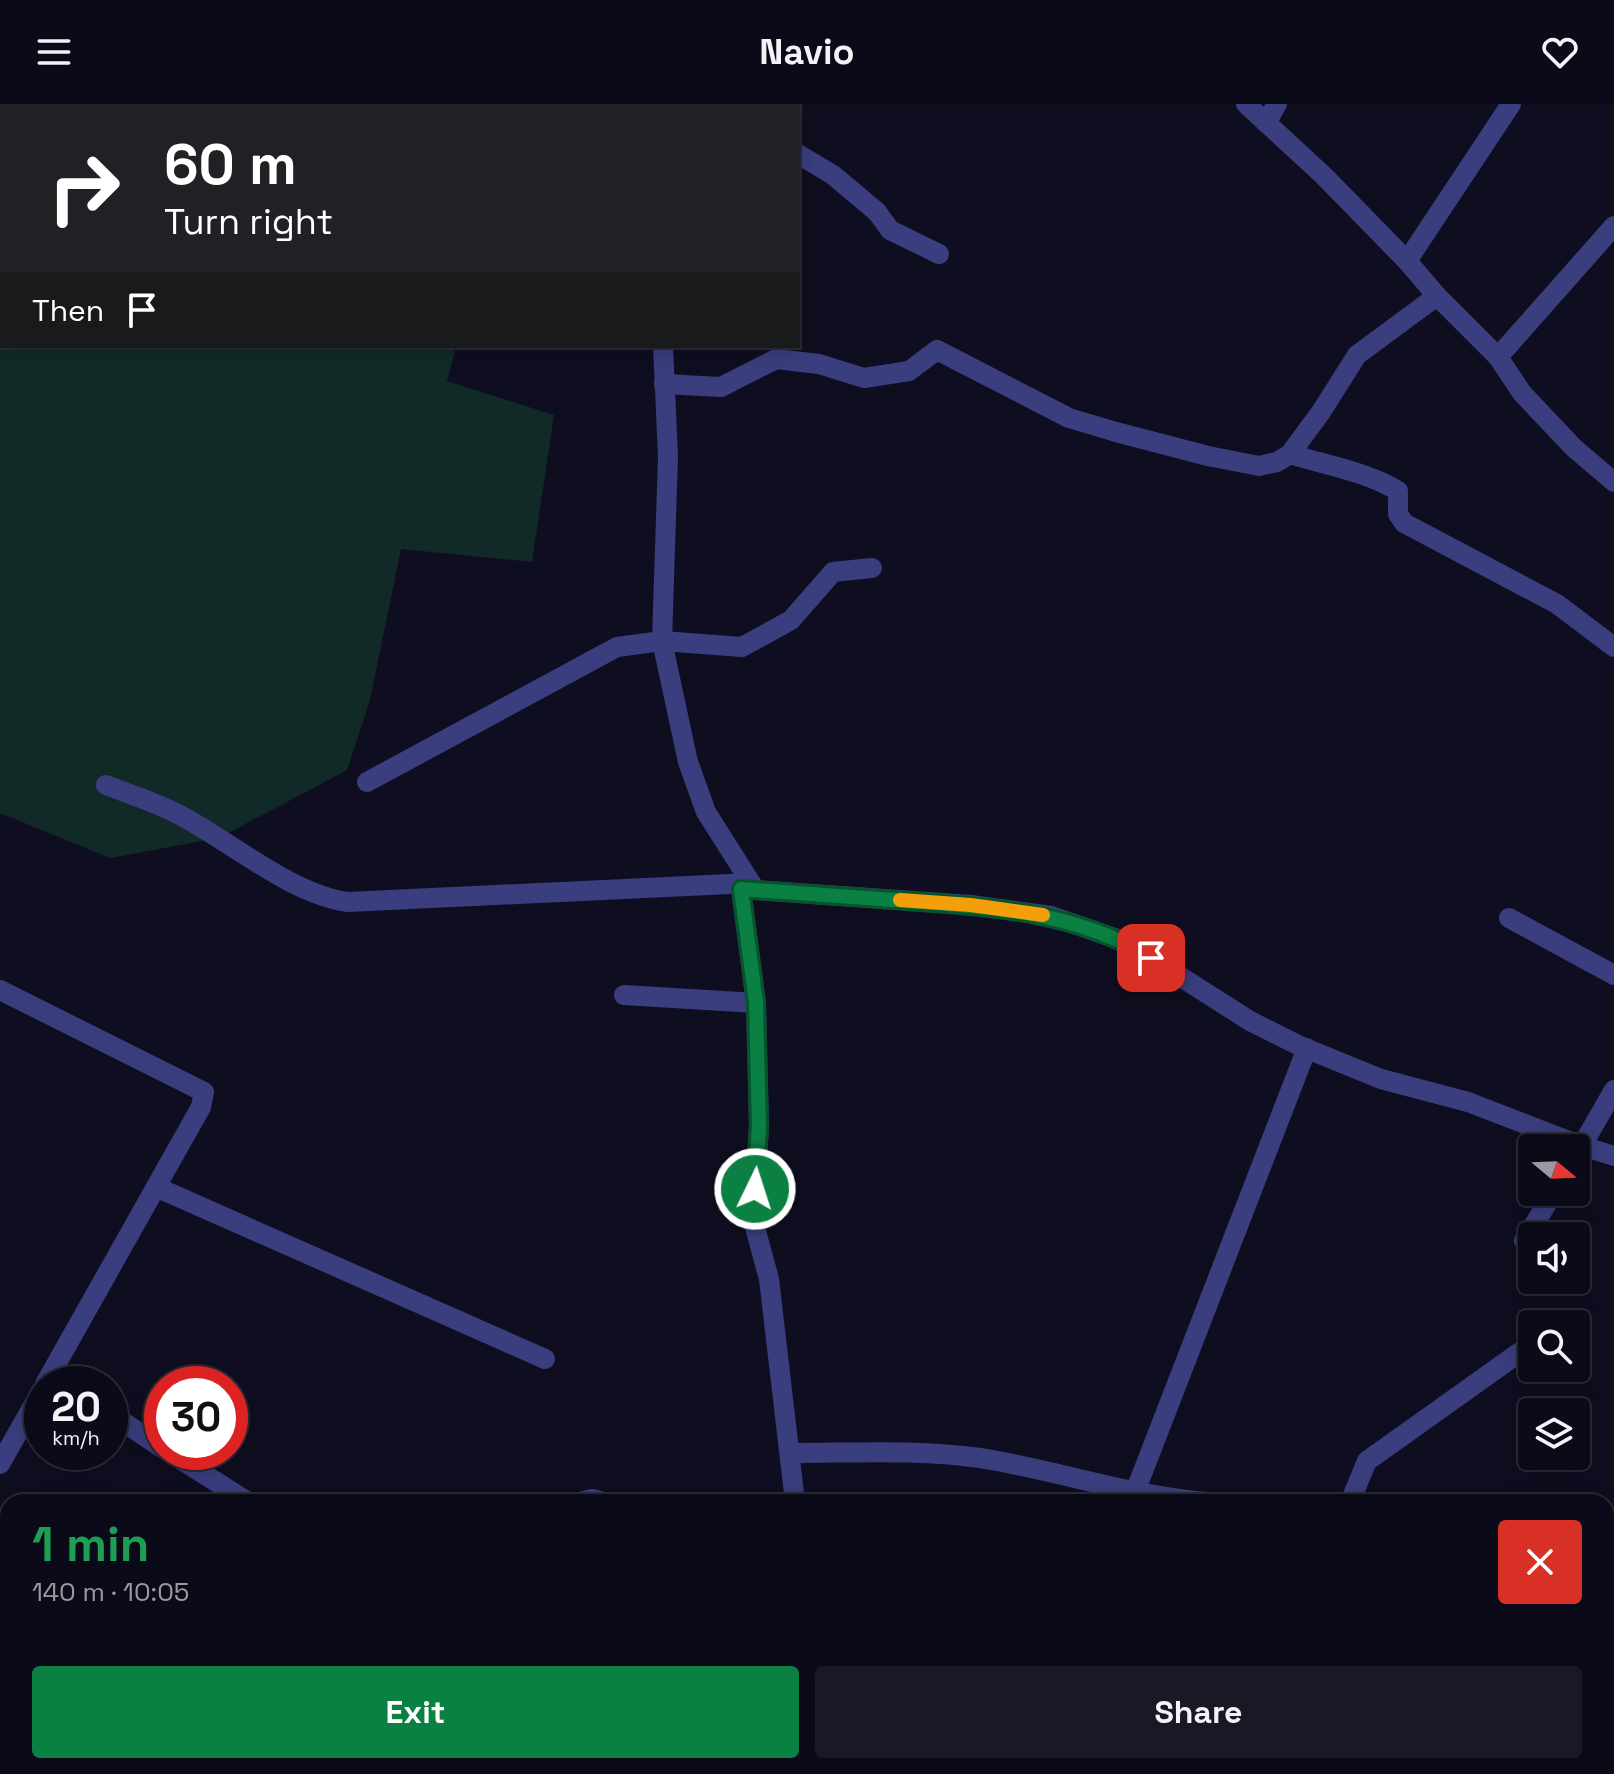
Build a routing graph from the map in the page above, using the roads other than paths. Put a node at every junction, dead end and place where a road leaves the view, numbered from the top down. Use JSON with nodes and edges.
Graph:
{"nodes":[{"id":1,"x":1246,"y":104,"type":"edge"},
{"id":2,"x":1277,"y":104,"type":"edge"},
{"id":3,"x":1511,"y":104,"type":"edge"},
{"id":4,"x":1266,"y":123,"type":"junction"},
{"id":5,"x":800,"y":155,"type":"edge"},
{"id":6,"x":1614,"y":226,"type":"edge"},
{"id":7,"x":939,"y":254,"type":"dead end"},
{"id":8,"x":1407,"y":261,"type":"junction"},
{"id":9,"x":1437,"y":296,"type":"junction"},
{"id":10,"x":663,"y":348,"type":"edge"},
{"id":11,"x":1498,"y":357,"type":"junction"},
{"id":12,"x":664,"y":384,"type":"junction"},
{"id":13,"x":1290,"y":454,"type":"junction"},
{"id":14,"x":1614,"y":482,"type":"edge"},
{"id":15,"x":872,"y":568,"type":"dead end"},
{"id":16,"x":662,"y":641,"type":"junction"},
{"id":17,"x":1614,"y":647,"type":"edge"},
{"id":18,"x":367,"y":782,"type":"dead end"},
{"id":19,"x":106,"y":785,"type":"dead end"},
{"id":20,"x":746,"y":886,"type":"junction"},
{"id":21,"x":1509,"y":918,"type":"dead end"},
{"id":22,"x":1614,"y":975,"type":"edge"},
{"id":23,"x":0,"y":990,"type":"edge"},
{"id":24,"x":624,"y":995,"type":"dead end"},
{"id":25,"x":756,"y":1003,"type":"junction"},
{"id":26,"x":1307,"y":1048,"type":"junction"},
{"id":27,"x":1614,"y":1090,"type":"edge"},
{"id":28,"x":1540,"y":1134,"type":"edge"},
{"id":29,"x":1589,"y":1134,"type":"edge"},
{"id":30,"x":1590,"y":1153,"type":"edge"},
{"id":31,"x":1614,"y":1156,"type":"edge"},
{"id":32,"x":156,"y":1187,"type":"junction"},
{"id":33,"x":1518,"y":1353,"type":"edge"},
{"id":34,"x":545,"y":1359,"type":"dead end"},
{"id":35,"x":60,"y":1366,"type":"edge"},
{"id":36,"x":24,"y":1426,"type":"edge"},
{"id":37,"x":790,"y":1453,"type":"junction"},
{"id":38,"x":0,"y":1464,"type":"edge"},
{"id":39,"x":197,"y":1470,"type":"edge"},
{"id":40,"x":1135,"y":1492,"type":"junction"},
{"id":41,"x":235,"y":1494,"type":"edge"},
{"id":42,"x":794,"y":1494,"type":"edge"},
{"id":43,"x":1150,"y":1494,"type":"edge"},
{"id":44,"x":1353,"y":1494,"type":"edge"}],
"edges":[{"from":1,"to":4,"type":"street"},
{"from":2,"to":4,"type":"street"},
{"from":3,"to":8,"type":"street"},
{"from":4,"to":8,"type":"street"},
{"from":5,"to":7,"type":"street"},
{"from":6,"to":11,"type":"street"},
{"from":8,"to":9,"type":"street"},
{"from":9,"to":11,"type":"street"},
{"from":9,"to":13,"type":"street"},
{"from":10,"to":12,"type":"street"},
{"from":11,"to":14,"type":"street"},
{"from":12,"to":13,"type":"street"},
{"from":12,"to":16,"type":"street"},
{"from":13,"to":17,"type":"street"},
{"from":15,"to":16,"type":"street"},
{"from":16,"to":18,"type":"street"},
{"from":16,"to":20,"type":"street"},
{"from":19,"to":20,"type":"street"},
{"from":20,"to":25,"type":"street"},
{"from":20,"to":26,"type":"street"},
{"from":21,"to":22,"type":"street"},
{"from":23,"to":32,"type":"street"},
{"from":24,"to":25,"type":"street"},
{"from":25,"to":37,"type":"street"},
{"from":26,"to":28,"type":"street"},
{"from":26,"to":40,"type":"street"},
{"from":27,"to":29,"type":"street"},
{"from":30,"to":31,"type":"street"},
{"from":32,"to":34,"type":"street"},
{"from":32,"to":35,"type":"street"},
{"from":33,"to":44,"type":"street"},
{"from":36,"to":38,"type":"street"},
{"from":37,"to":40,"type":"street"},
{"from":37,"to":42,"type":"street"},
{"from":39,"to":41,"type":"street"},
{"from":40,"to":43,"type":"street"}]}
